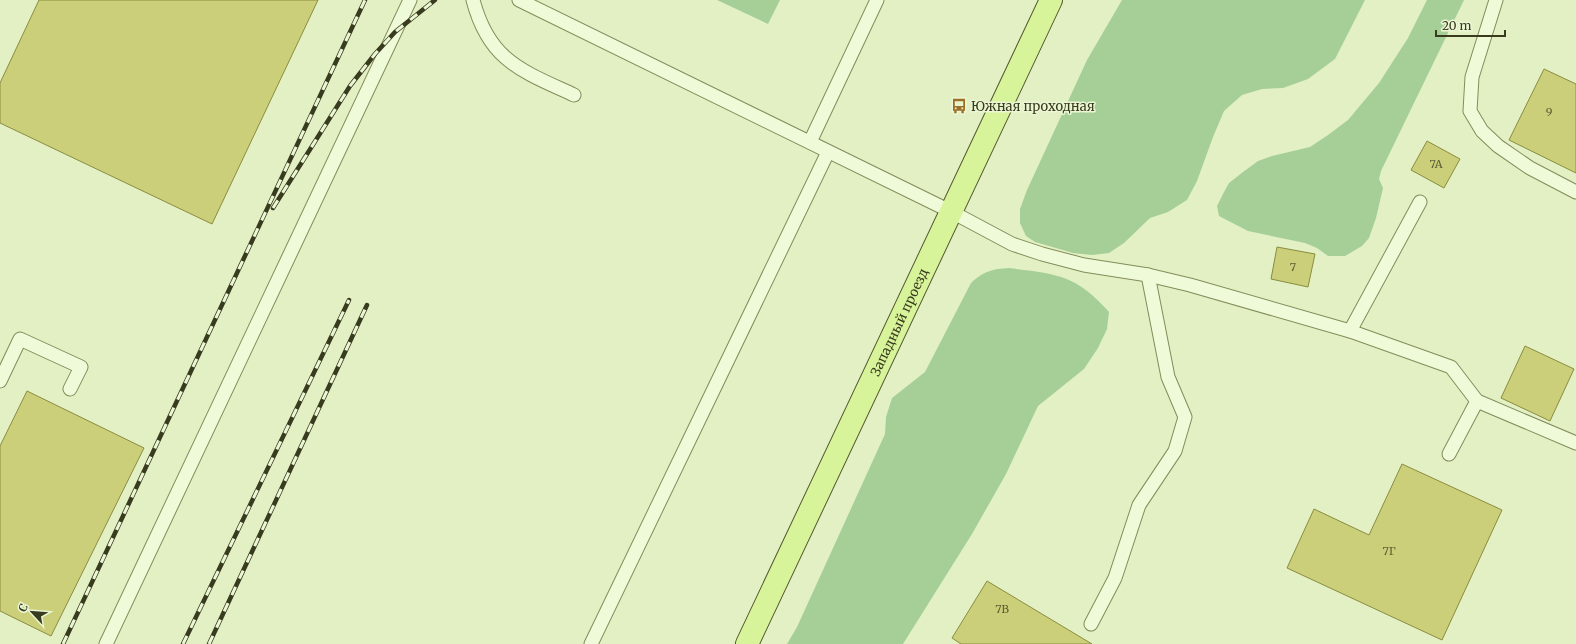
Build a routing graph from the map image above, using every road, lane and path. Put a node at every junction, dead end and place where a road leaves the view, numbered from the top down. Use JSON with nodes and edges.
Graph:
{"nodes":[{"id":1,"x":410,"y":0,"type":"edge"},
{"id":2,"x":473,"y":0,"type":"edge"},
{"id":3,"x":519,"y":0,"type":"edge"},
{"id":4,"x":877,"y":0,"type":"edge"},
{"id":5,"x":1051,"y":0,"type":"edge"},
{"id":6,"x":1496,"y":0,"type":"edge"},
{"id":7,"x":574,"y":95,"type":"dead end"},
{"id":8,"x":810,"y":142,"type":"junction"},
{"id":9,"x":828,"y":152,"type":"junction"},
{"id":10,"x":1576,"y":192,"type":"edge"},
{"id":11,"x":1420,"y":202,"type":"dead end"},
{"id":12,"x":952,"y":212,"type":"junction"},
{"id":13,"x":1148,"y":275,"type":"junction"},
{"id":14,"x":1350,"y":331,"type":"junction"},
{"id":15,"x":0,"y":381,"type":"edge"},
{"id":16,"x":70,"y":389,"type":"dead end"},
{"id":17,"x":1477,"y":401,"type":"junction"},
{"id":18,"x":1576,"y":443,"type":"edge"},
{"id":19,"x":1449,"y":454,"type":"dead end"},
{"id":20,"x":1091,"y":624,"type":"dead end"},
{"id":21,"x":106,"y":644,"type":"edge"},
{"id":22,"x":591,"y":644,"type":"edge"},
{"id":23,"x":747,"y":644,"type":"edge"}],
"edges":[{"from":1,"to":21,"type":"lane"},
{"from":2,"to":7,"type":"lane"},
{"from":3,"to":8,"type":"lane"},
{"from":4,"to":8,"type":"lane"},
{"from":5,"to":12,"type":"main road","name":"Западный проезд"},
{"from":6,"to":10,"type":"lane"},
{"from":8,"to":9,"type":"lane"},
{"from":9,"to":12,"type":"lane"},
{"from":9,"to":22,"type":"lane"},
{"from":11,"to":14,"type":"lane"},
{"from":12,"to":13,"type":"lane"},
{"from":12,"to":23,"type":"main road","name":"Западный проезд"},
{"from":13,"to":14,"type":"lane"},
{"from":13,"to":20,"type":"lane"},
{"from":14,"to":17,"type":"lane"},
{"from":15,"to":16,"type":"lane"},
{"from":17,"to":18,"type":"lane"},
{"from":17,"to":19,"type":"lane"}]}
